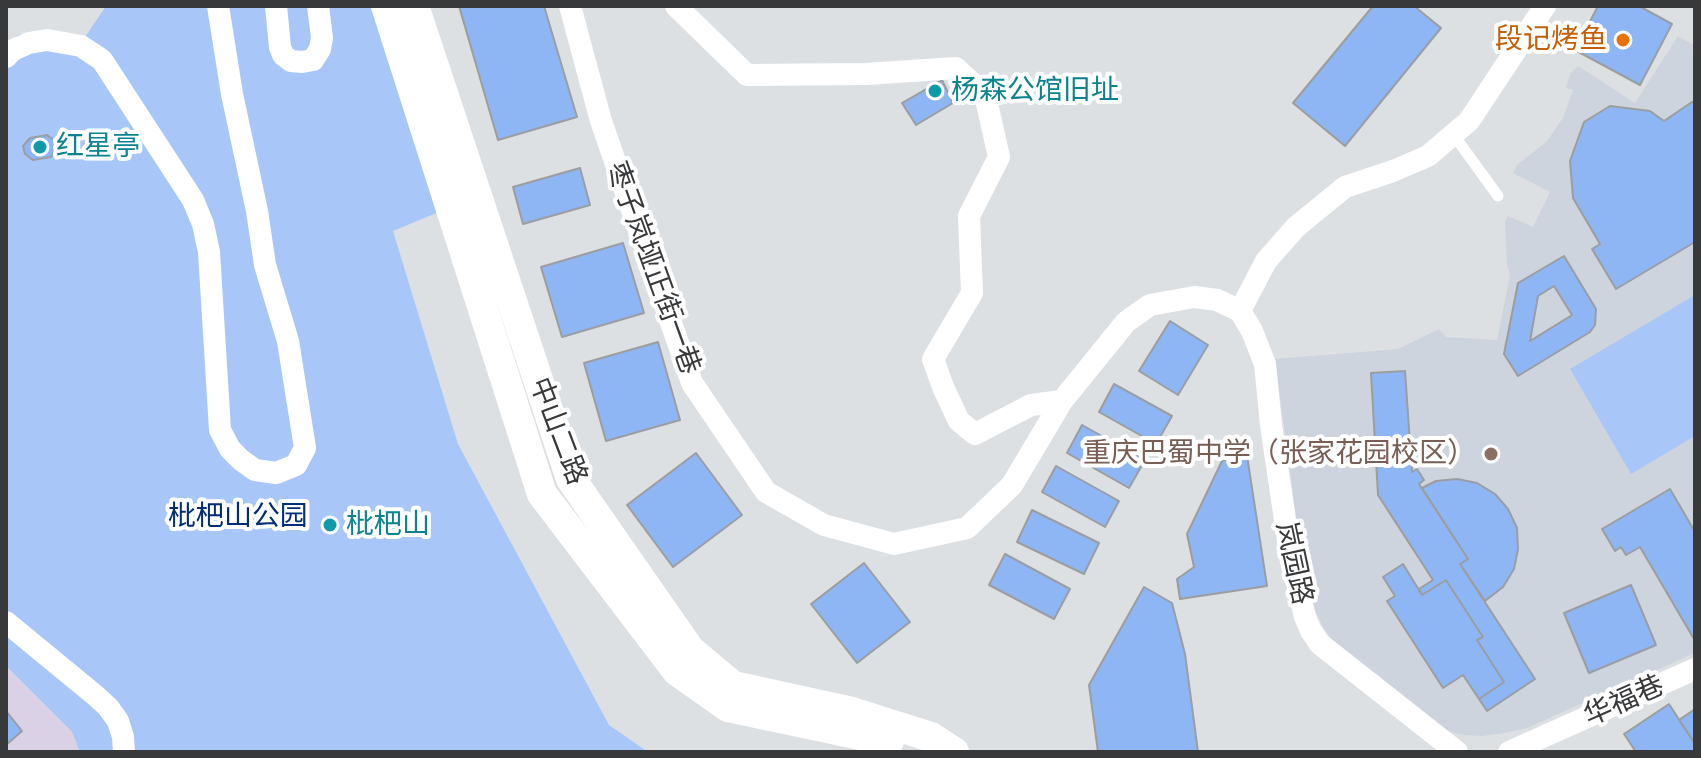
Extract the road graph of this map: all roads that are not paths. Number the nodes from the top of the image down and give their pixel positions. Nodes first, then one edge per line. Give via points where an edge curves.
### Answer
1 (218, 6) edge
2 (276, 6) edge
3 (318, 6) edge
4 (386, 6) edge
5 (414, 6) edge
6 (570, 6) edge
7 (676, 6) edge
8 (1545, 6) edge
9 (6, 57) edge
10 (1453, 134) junction
11 (1498, 196) dead end
12 (1240, 311) junction
13 (1062, 401) junction
14 (6, 622) edge
15 (1695, 669) edge
16 (124, 752) edge
17 (918, 752) edge
18 (954, 752) edge
19 (1457, 752) edge
20 (1509, 752) edge

1 - 9 street via 305,448 296,465 276,473 255,470 241,460 220,430 209,252 193,200 102,60 81,46 47,40 29,43
2 - 3 street via 283,55 302,62 313,60 320,49
4 - 17 main road, 中山二路 via 542,494 677,671 728,707 906,745
5 - 18 main road, 中山二路 via 571,479 690,650 733,686 852,712 931,737
6 - 13 street, 枣子岚垭正街一巷 via 601,121 692,383 766,492 824,525 894,544 967,528 1012,485
7 - 13 street via 747,75 956,68 985,95 999,157 969,216 972,293 933,359 959,421 975,434 1031,405
8 - 10 street via 1469,121
10 - 11 lane
10 - 12 street via 1428,156 1345,187 1296,227 1266,261
12 - 13 street, 枣子岚垭正街一巷 via 1194,297 1150,305 1126,322
12 - 19 street, 岚园路 via 1265,364 1289,547 1311,631 1320,644
14 - 16 street via 108,707 118,721
15 - 20 street, 华福巷

